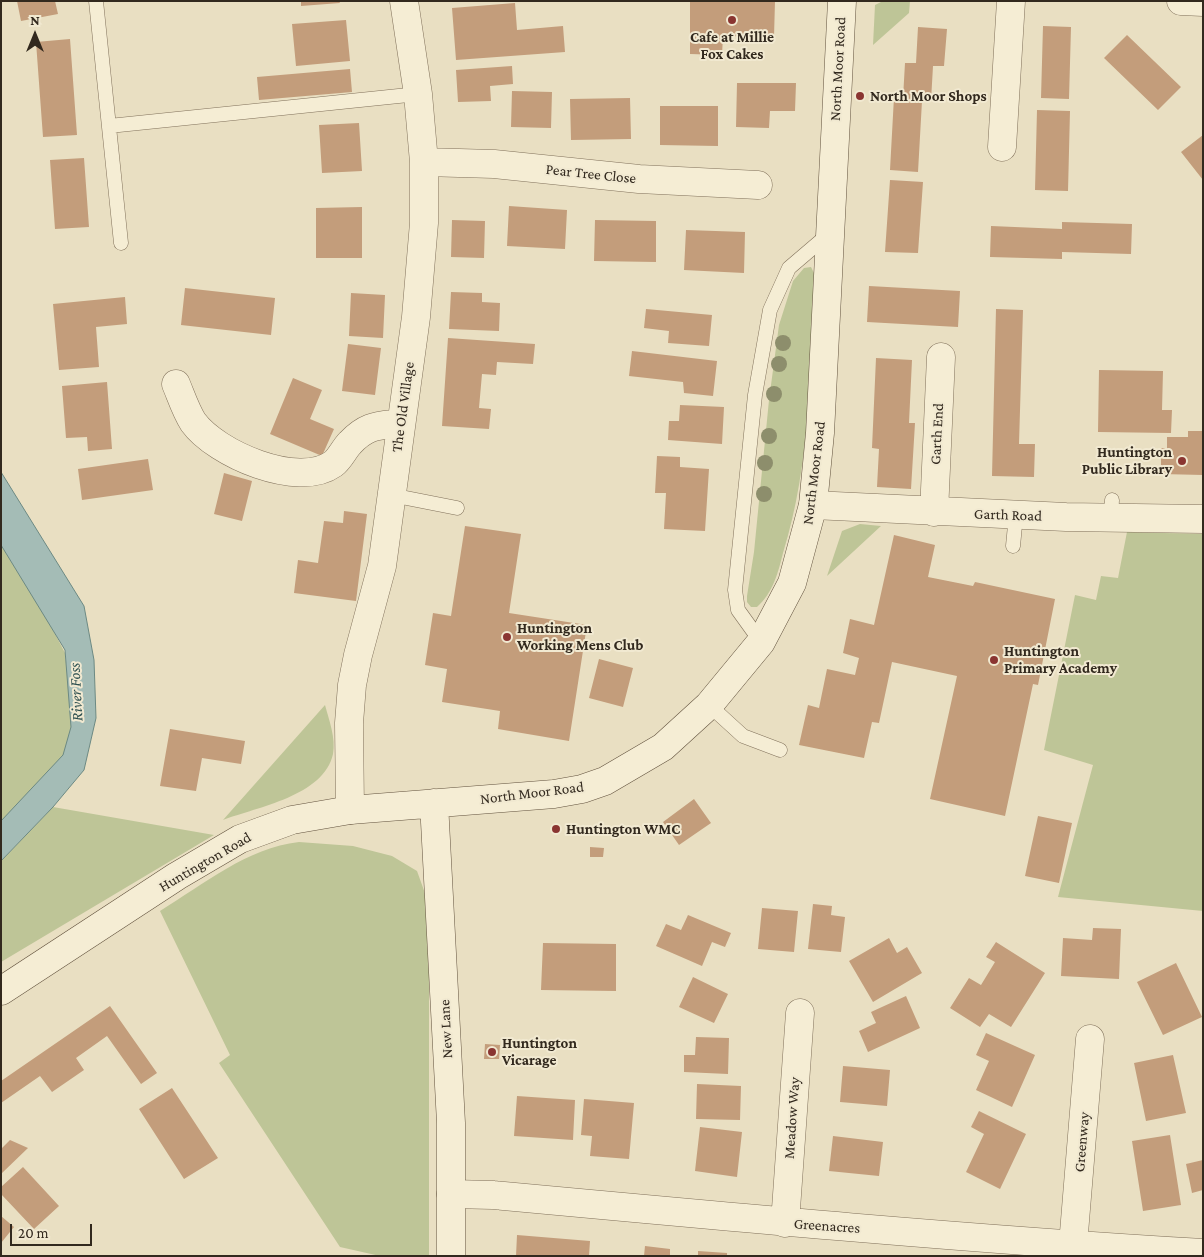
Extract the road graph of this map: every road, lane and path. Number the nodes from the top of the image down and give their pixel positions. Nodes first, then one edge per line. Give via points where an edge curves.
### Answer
1 (96, 1) edge
2 (404, 1) edge
3 (842, 1) edge
4 (1011, 1) edge
5 (1181, 1) edge
6 (1203, 2) edge
7 (418, 94) junction
8 (109, 126) junction
9 (1002, 147) dead end
10 (424, 162) junction
11 (758, 185) dead end
12 (831, 233) junction
13 (121, 243) dead end
14 (940, 357) dead end
15 (176, 384) dead end
16 (401, 423) junction
17 (391, 495) junction
18 (813, 505) junction
19 (456, 508) dead end
20 (934, 512) junction
21 (1016, 515) junction
22 (1203, 520) edge
23 (1014, 546) dead end
24 (761, 642) junction
25 (709, 705) junction
26 (780, 750) dead end
27 (434, 803) junction
28 (350, 810) junction
29 (1, 990) edge
30 (800, 1013) dead end
31 (1090, 1039) dead end
32 (451, 1194) junction
33 (785, 1222) junction
34 (1074, 1245) junction
35 (1203, 1253) edge
36 (451, 1256) edge

1 - 8 lane
2 - 7 street, The Old Village
3 - 12 street, North Moor Road
4 - 9 street
5 - 6 street
7 - 8 lane
7 - 10 street, The Old Village
8 - 13 lane
10 - 11 street, Pear Tree Close via 494,164 639,179
10 - 16 street, The Old Village via 420,279
12 - 18 street, North Moor Road via 824,381
12 - 24 lane via 789,268 770,310 756,395 735,590 738,610
14 - 20 street, Garth End
15 - 16 street via 194,422 226,452 274,469 314,472 334,464 350,443 370,426
16 - 17 street, The Old Village
17 - 19 lane
17 - 28 street, The Old Village via 382,566 352,685
18 - 20 street, Garth Road
18 - 24 street, North Moor Road via 792,583
20 - 21 street, Garth Road
21 - 22 street, Garth Road via 1112,509
21 - 23 lane
24 - 25 street, North Moor Road
25 - 26 lane via 743,736
25 - 27 street, North Moor Road via 663,747 605,781 554,794
27 - 28 street, Huntington Road
27 - 32 street, New Lane via 451,1123
28 - 29 street, Huntington Road via 292,820 240,839
30 - 33 street, Meadow Way
31 - 34 street, Greenway
32 - 33 street, Greenacres via 494,1195
32 - 36 street, New Lane
33 - 34 street, Greenacres
34 - 35 street, Greenacres

